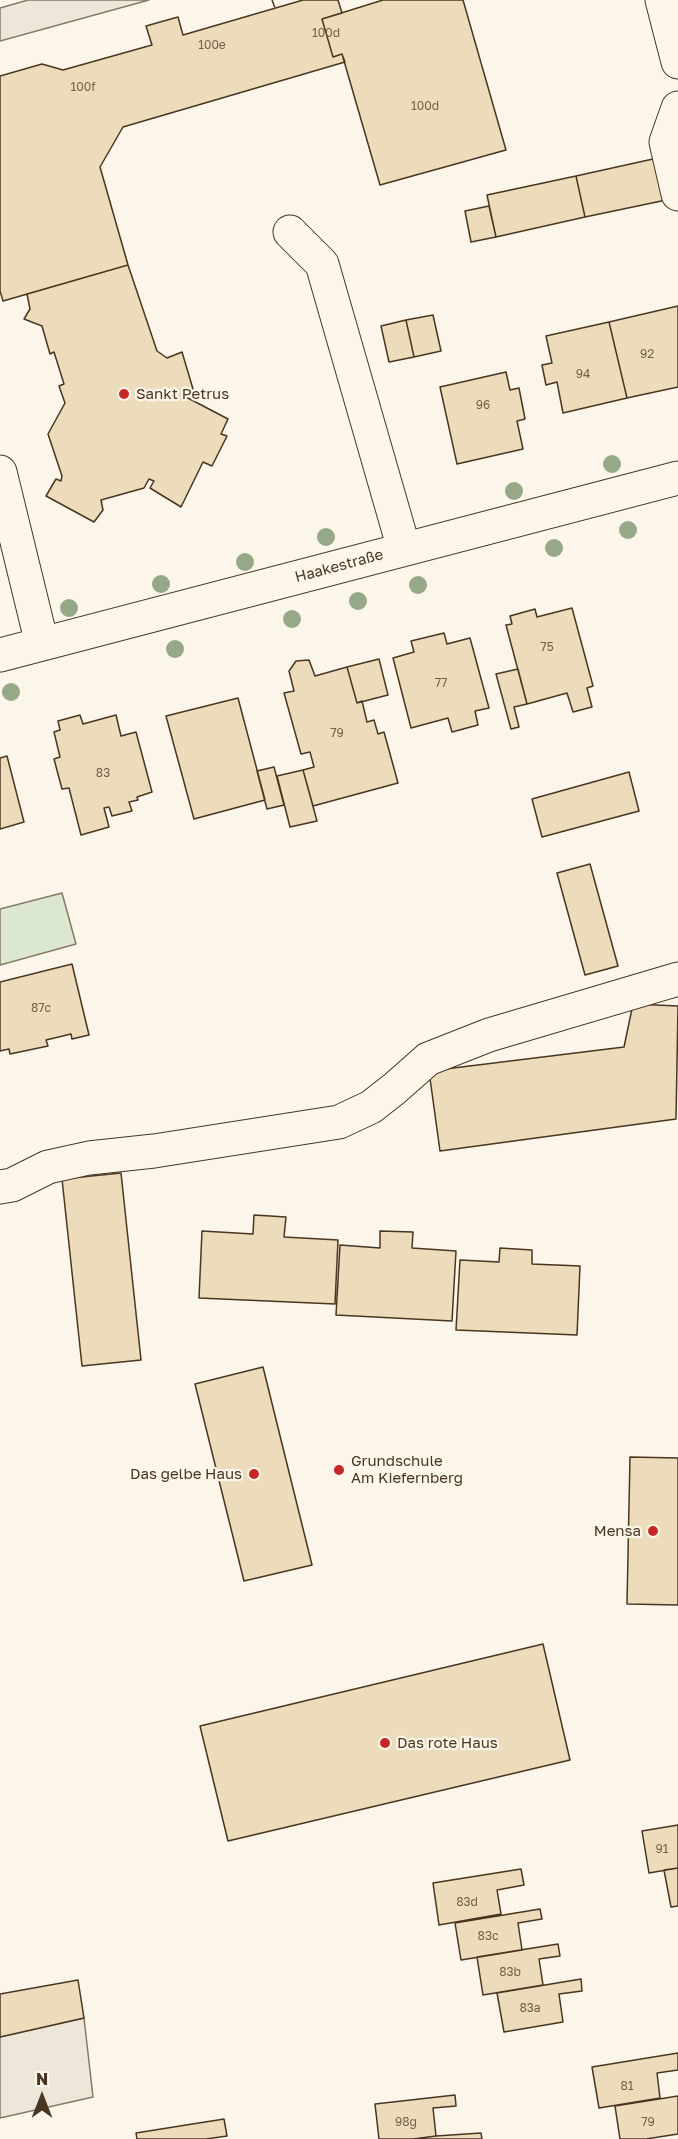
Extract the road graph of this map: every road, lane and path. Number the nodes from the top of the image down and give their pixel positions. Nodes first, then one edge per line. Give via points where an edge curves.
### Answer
1 (662, 0) edge
2 (678, 62) edge
3 (678, 108) edge
4 (678, 194) edge
5 (290, 232) dead end
6 (0, 472) edge
7 (678, 478) edge
8 (405, 549) junction
9 (42, 644) junction
10 (0, 655) edge
11 (678, 979) edge
12 (0, 1187) edge

1 - 2 street
3 - 4 street via 666,142
5 - 8 street via 322,264
6 - 9 street
7 - 8 street, Haakestraße
8 - 9 street, Haakestraße
9 - 10 street, Haakestraße
11 - 12 street via 489,1035 428,1059 371,1107 339,1122 89,1158 48,1167

